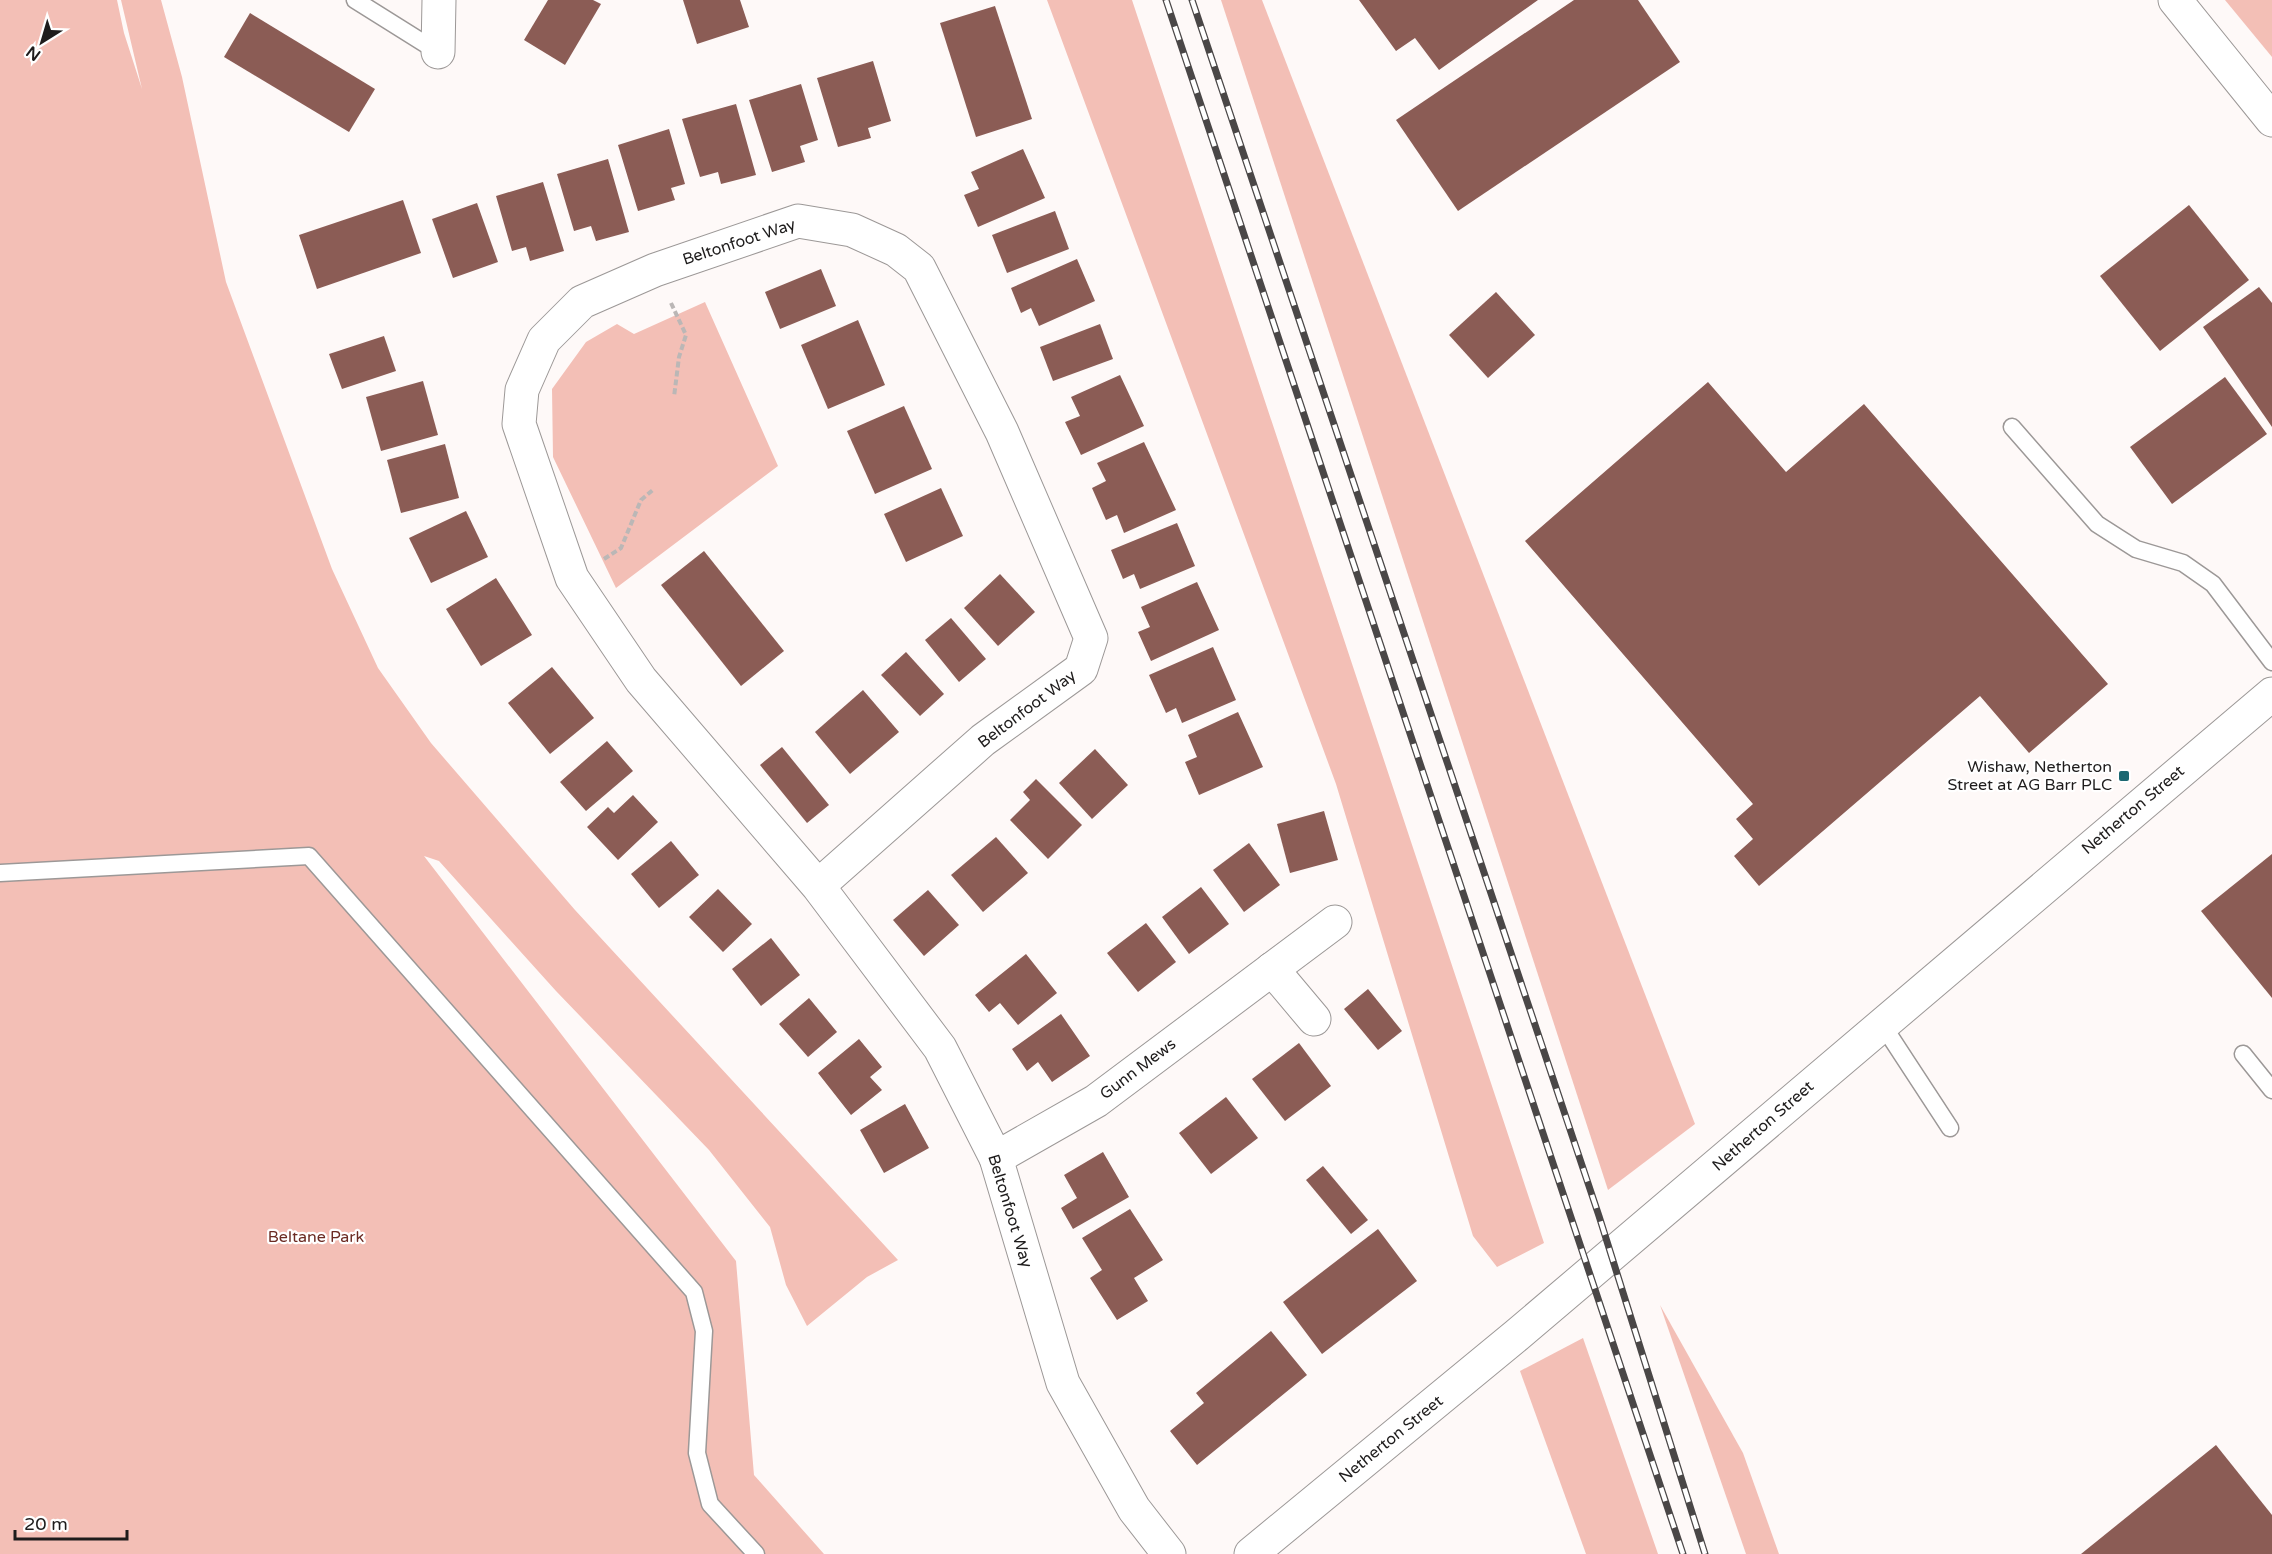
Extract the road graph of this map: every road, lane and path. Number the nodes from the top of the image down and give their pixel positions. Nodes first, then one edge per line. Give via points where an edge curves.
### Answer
1 (355, 0) edge
2 (439, 0) edge
3 (2175, 0) edge
4 (438, 52) joint
5 (2272, 120) edge
6 (655, 270) junction
7 (674, 397) dead end
8 (2012, 427) dead end
9 (654, 489) dead end
10 (572, 578) junction
11 (2272, 662) edge
12 (2272, 694) edge
13 (0, 873) edge
14 (818, 885) junction
15 (1335, 922) dead end
16 (1272, 969) junction
17 (1314, 1019) dead end
18 (1882, 1024) junction
19 (2243, 1054) dead end
20 (2272, 1090) edge
21 (1950, 1128) dead end
22 (996, 1158) junction
23 (756, 1554) edge
24 (1168, 1554) edge
25 (1251, 1554) edge

1 - 4 lane
2 - 4 street
3 - 5 street
6 - 7 path via 686,335
6 - 10 street, Beltonfoot Way via 582,302 544,340 522,390 519,424
6 - 14 street, Beltonfoot Way via 798,220 852,230 896,250 919,268 1002,432 1090,638 1081,669 983,740
8 - 11 lane via 2097,524 2136,549 2183,563 2213,584
9 - 10 path via 641,500 621,548
10 - 14 street, Beltonfoot Way via 640,681
12 - 18 street, Netherton Street
13 - 23 lane via 309,856 694,1292 704,1331 697,1453 710,1504
14 - 22 street, Beltonfoot Way via 940,1048
15 - 16 street, Gunn Mews
16 - 17 street
16 - 22 street, Gunn Mews via 1096,1101
18 - 21 lane
18 - 25 street, Netherton Street via 1517,1335
19 - 20 lane
22 - 24 street, Beltonfoot Way via 1063,1383 1134,1509

